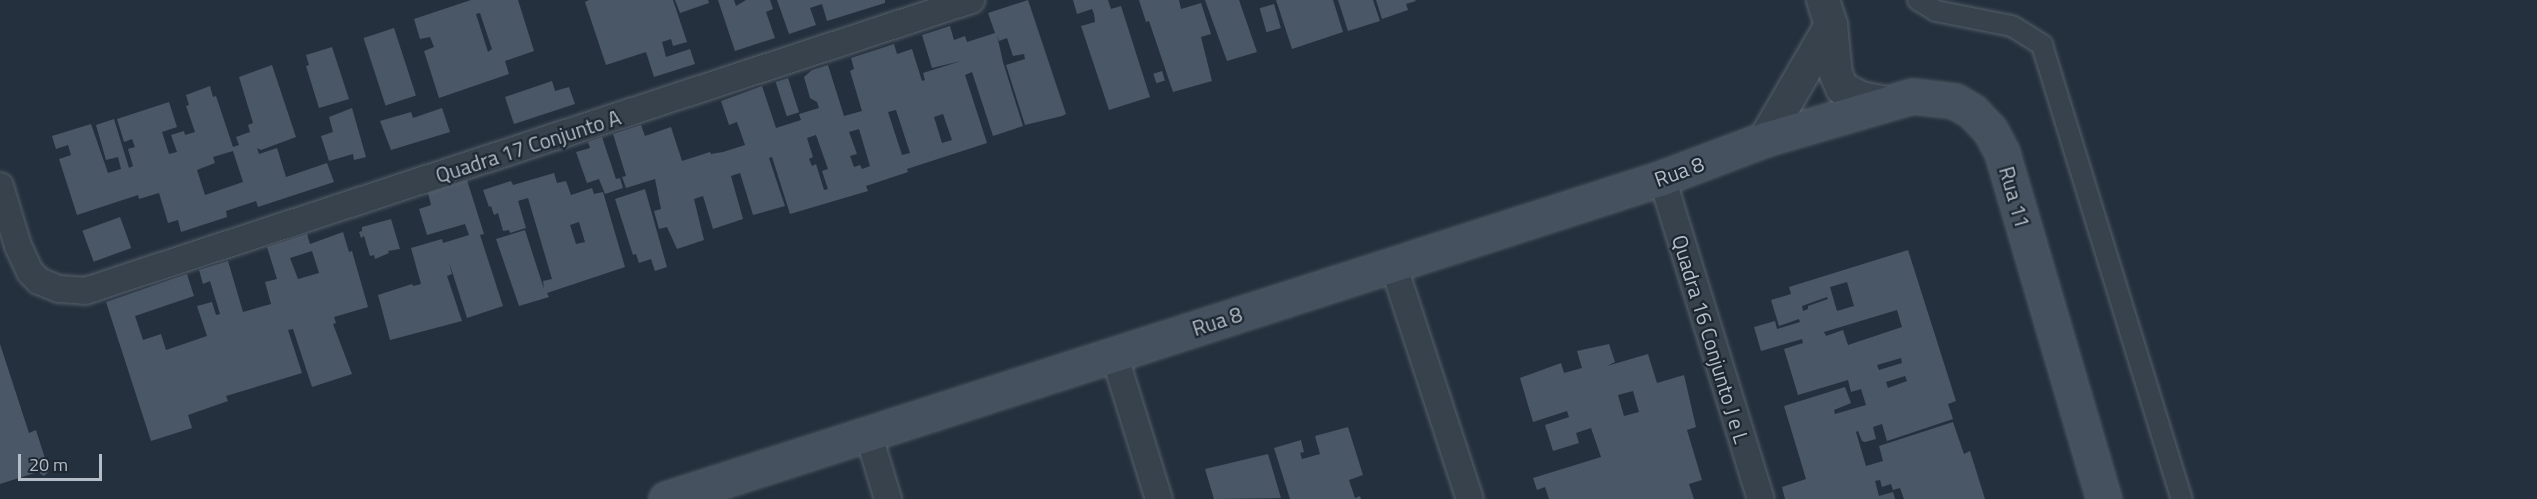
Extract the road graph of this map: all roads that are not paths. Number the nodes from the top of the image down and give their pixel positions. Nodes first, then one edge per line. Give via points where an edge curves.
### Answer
1 (970, 0) edge
2 (1917, 0) edge
3 (1827, 12) edge
4 (1887, 103) junction
5 (1765, 139) junction
6 (1662, 178) junction
7 (0, 186) edge
8 (1393, 264) junction
9 (1114, 354) junction
10 (869, 436) junction
11 (666, 499) edge
12 (888, 499) edge
13 (1159, 499) edge
14 (1470, 499) edge
15 (1761, 499) edge
16 (2104, 499) edge
17 (2182, 499) edge

1 - 7 street, Quadra 17 Conjunto A via 85,291 59,289 39,281 30,272
2 - 17 street via 1936,11 2012,26 2042,45
3 - 4 street via 1836,74 1842,88 1861,98
3 - 5 street
4 - 5 main road, Rua 11
4 - 16 main road, Rua 11 via 1912,96 1955,102 1973,112 1990,130 2002,153
5 - 6 main road, Rua 8
6 - 8 main road, Rua 8
6 - 15 street, Quadra 16 Conjunto J e L
8 - 9 main road, Rua 8
8 - 14 street
9 - 10 main road, Rua 8
9 - 13 street
10 - 11 main road, Rua 8
10 - 12 street

